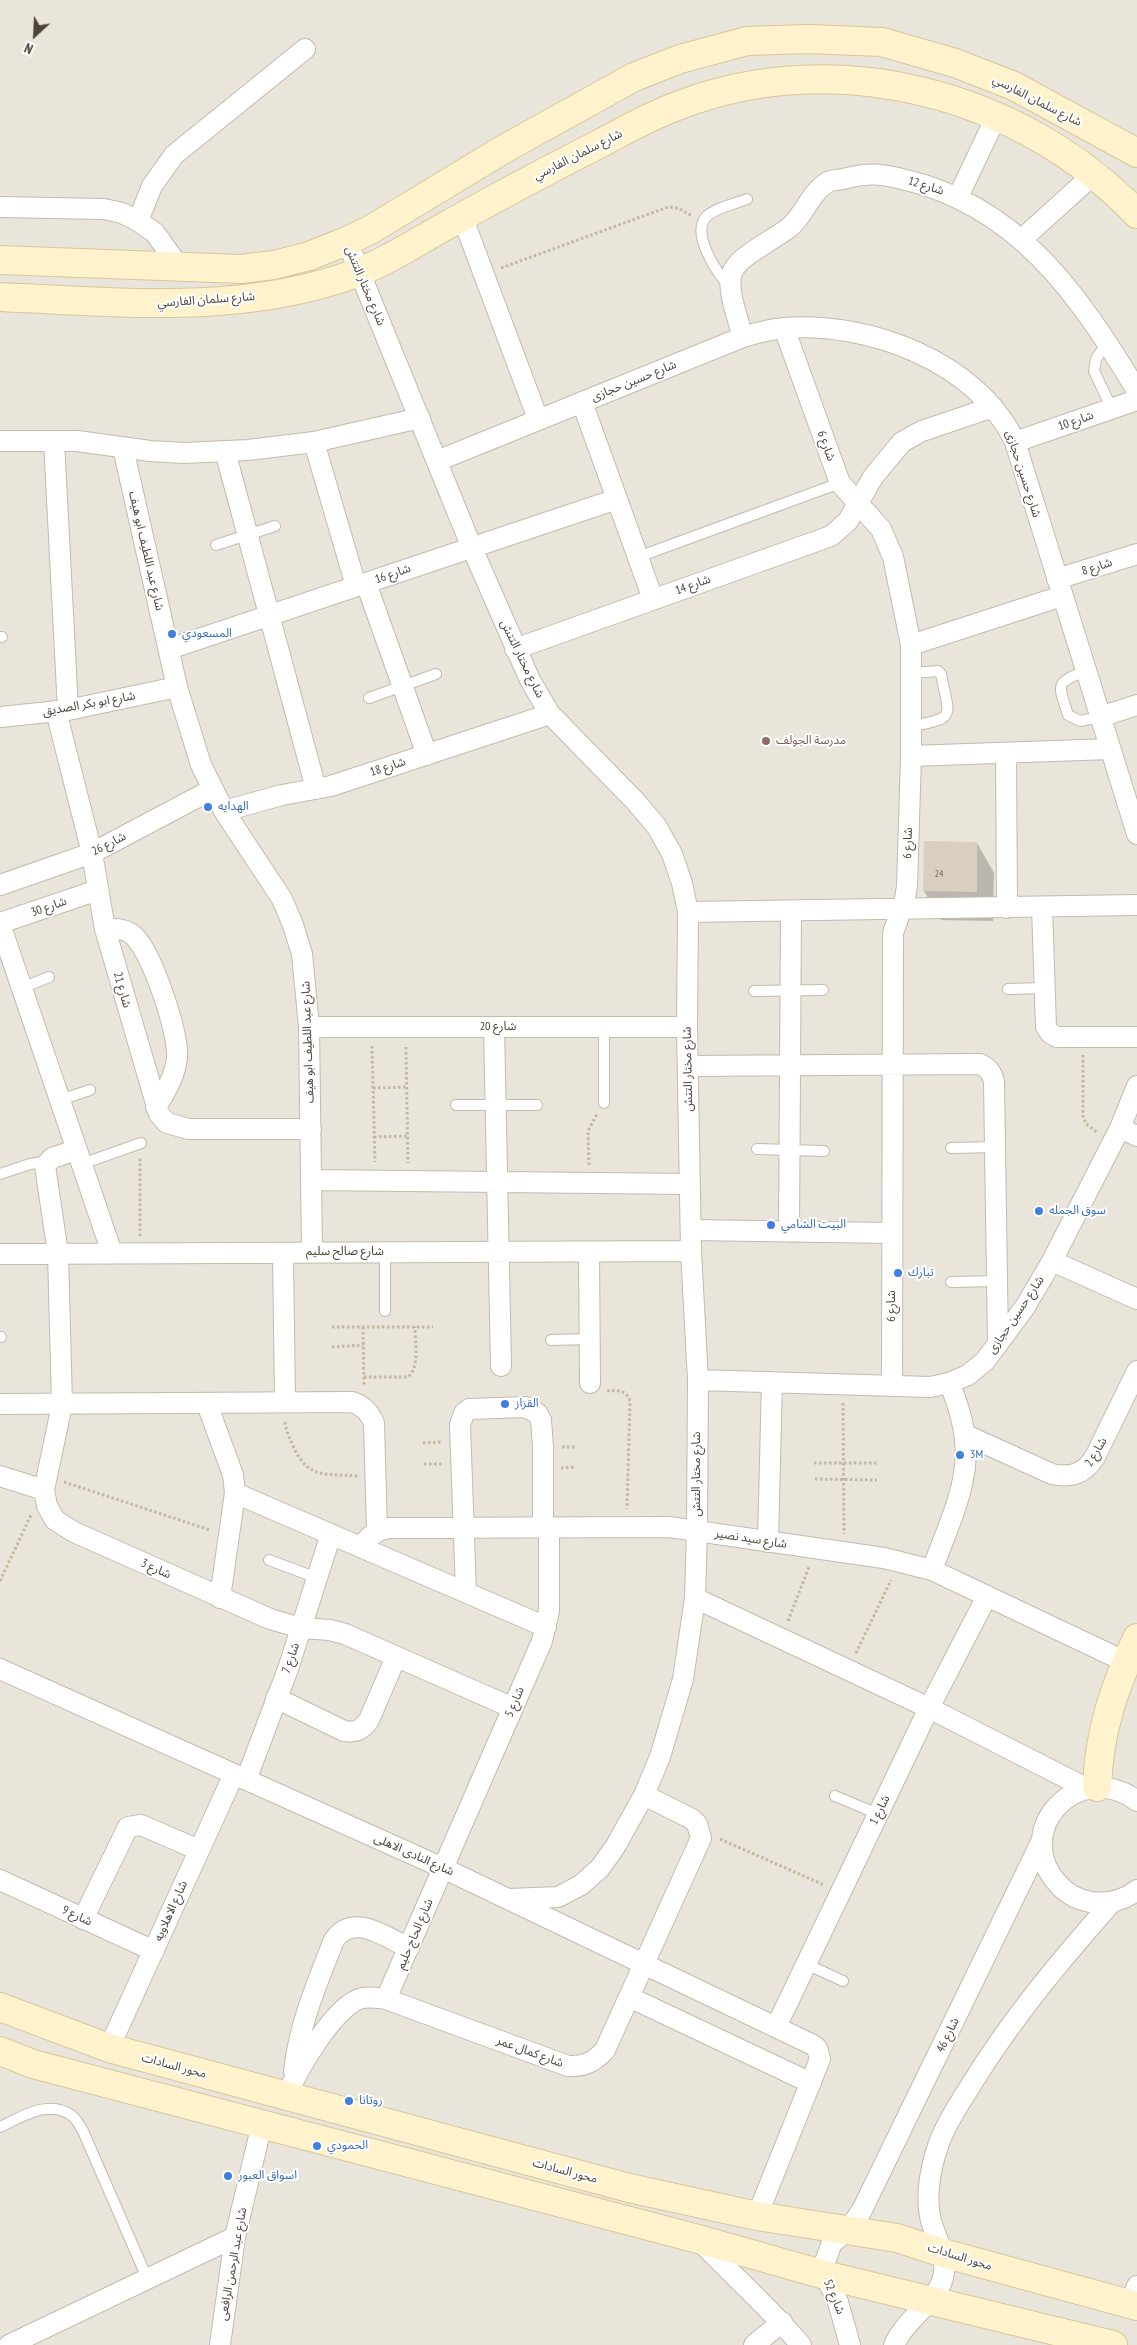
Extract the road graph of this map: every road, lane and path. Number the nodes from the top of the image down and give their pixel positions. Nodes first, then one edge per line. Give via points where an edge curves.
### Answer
1 (305, 49) dead end
2 (997, 115) junction
3 (1137, 153) edge
4 (1094, 174) junction
5 (958, 197) junction
6 (747, 199) dead end
7 (0, 207) edge
8 (1137, 214) edge
9 (462, 216) junction
10 (138, 221) junction
11 (702, 224) junction
12 (1022, 239) junction
13 (347, 241) junction
14 (0, 260) edge
15 (180, 268) junction
16 (360, 272) junction
17 (484, 274) junction
18 (729, 286) junction
19 (0, 297) edge
20 (784, 328) junction
21 (743, 337) junction
22 (1107, 342) junction
23 (1137, 391) edge
24 (1137, 400) edge
25 (582, 402) junction
26 (993, 407) junction
27 (1112, 409) junction
28 (420, 418) junction
29 (538, 419) junction
30 (0, 441) edge
31 (54, 441) junction
32 (314, 442) junction
33 (1015, 442) junction
34 (122, 448) junction
35 (225, 451) junction
36 (437, 461) junction
37 (840, 483) junction
38 (617, 499) junction
39 (858, 504) junction
40 (275, 526) dead end
41 (247, 535) junction
42 (216, 545) dead end
43 (472, 548) junction
44 (1137, 554) edge
45 (638, 557) junction
46 (361, 585) junction
47 (1059, 588) junction
48 (653, 599) junction
49 (268, 616) junction
50 (911, 645) junction
51 (169, 649) junction
52 (515, 649) junction
53 (1086, 671) junction
54 (911, 673) junction
55 (436, 674) dead end
56 (403, 686) junction
57 (177, 687) junction
58 (369, 698) dead end
59 (1137, 705) edge
60 (62, 711) junction
61 (550, 714) junction
62 (0, 717) edge
63 (1100, 717) junction
64 (911, 726) junction
65 (1110, 749) junction
66 (1006, 753) junction
67 (427, 755) junction
68 (911, 756) junction
69 (213, 789) junction
70 (316, 789) junction
71 (224, 811) junction
72 (1137, 834) edge
73 (92, 853) junction
74 (0, 885) edge
75 (98, 890) junction
76 (1137, 905) edge
77 (1042, 907) junction
78 (1007, 908) junction
79 (902, 909) junction
80 (791, 911) junction
81 (688, 912) junction
82 (0, 924) edge
83 (105, 929) junction
84 (49, 977) dead end
85 (22, 988) junction
86 (1045, 988) junction
87 (1008, 989) dead end
88 (790, 990) junction
89 (823, 990) dead end
90 (754, 991) dead end
91 (309, 1027) junction
92 (372, 1027) junction
93 (406, 1027) junction
94 (494, 1027) junction
95 (604, 1027) junction
96 (687, 1027) junction
97 (1137, 1036) edge
98 (1082, 1037) junction
99 (892, 1064) junction
100 (790, 1065) junction
101 (688, 1066) junction
102 (1137, 1086) edge
103 (407, 1087) junction
104 (373, 1088) junction
105 (90, 1090) dead end
106 (60, 1100) junction
107 (604, 1103) joint
108 (456, 1105) dead end
109 (496, 1105) junction
110 (536, 1105) dead end
111 (156, 1107) junction
112 (311, 1129) junction
113 (1123, 1135) edge
114 (408, 1136) junction
115 (374, 1138) junction
116 (141, 1143) joint
117 (996, 1147) junction
118 (951, 1148) dead end
119 (757, 1149) dead end
120 (790, 1150) junction
121 (824, 1151) dead end
122 (79, 1157) junction
123 (48, 1161) junction
124 (0, 1174) edge
125 (311, 1180) junction
126 (375, 1181) junction
127 (409, 1181) junction
128 (497, 1182) junction
129 (590, 1183) junction
130 (690, 1184) junction
131 (690, 1230) junction
132 (790, 1232) junction
133 (892, 1233) junction
134 (691, 1251) junction
135 (283, 1252) junction
136 (312, 1252) junction
137 (385, 1252) junction
138 (58, 1253) junction
139 (112, 1253) junction
140 (140, 1253) junction
141 (499, 1253) junction
142 (589, 1253) junction
143 (0, 1254) edge
144 (1052, 1261) junction
145 (997, 1281) junction
146 (951, 1282) dead end
147 (1137, 1299) edge
148 (385, 1311) dead end
149 (363, 1327) dead end
150 (415, 1327) dead end
151 (590, 1339) junction
152 (551, 1340) dead end
153 (998, 1344) junction
154 (363, 1345) junction
155 (332, 1347) dead end
156 (501, 1366) dead end
157 (1137, 1371) edge
158 (364, 1377) junction
159 (698, 1380) junction
160 (772, 1382) junction
161 (590, 1383) joint
162 (949, 1383) junction
163 (843, 1384) junction
164 (892, 1386) junction
165 (284, 1402) junction
166 (0, 1404) edge
167 (207, 1404) junction
168 (62, 1405) junction
169 (362, 1406) junction
170 (966, 1435) junction
171 (814, 1463) dead end
172 (844, 1463) junction
173 (877, 1463) dead end
174 (0, 1476) edge
175 (376, 1477) junction
176 (815, 1479) dead end
177 (844, 1479) junction
178 (877, 1480) dead end
179 (45, 1483) junction
180 (235, 1493) junction
181 (463, 1527) junction
182 (546, 1527) junction
183 (626, 1527) junction
184 (377, 1530) junction
185 (697, 1530) junction
186 (331, 1534) junction
187 (230, 1536) junction
188 (768, 1542) junction
189 (361, 1547) junction
190 (816, 1549) junction
191 (844, 1552) junction
192 (269, 1560) dead end
193 (901, 1561) junction
194 (932, 1570) junction
195 (316, 1578) junction
196 (0, 1581) edge
197 (466, 1592) junction
198 (987, 1596) junction
199 (220, 1598) junction
200 (696, 1598) junction
201 (546, 1627) junction
202 (301, 1628) junction
203 (781, 1638) junction
204 (1137, 1638) edge
205 (396, 1657) junction
206 (1126, 1662) junction
207 (0, 1669) edge
208 (848, 1670) junction
209 (276, 1698) junction
210 (512, 1708) junction
211 (929, 1708) junction
212 (240, 1777) junction
213 (1092, 1787) junction
214 (644, 1795) junction
215 (835, 1796) dead end
216 (1137, 1801) edge
217 (878, 1814) junction
218 (701, 1830) junction
219 (1042, 1840) junction
220 (199, 1850) junction
221 (443, 1868) junction
222 (0, 1880) edge
223 (1137, 1890) edge
224 (840, 1893) junction
225 (510, 1899) junction
226 (1112, 1902) junction
227 (83, 1919) junction
228 (409, 1948) junction
229 (154, 1951) junction
230 (644, 1964) junction
231 (806, 1964) junction
232 (844, 1981) dead end
233 (629, 1997) junction
234 (386, 1999) junction
235 (0, 2007) edge
236 (776, 2026) junction
237 (109, 2048) junction
238 (0, 2052) edge
239 (810, 2083) junction
240 (290, 2087) junction
241 (262, 2124) junction
242 (0, 2127) edge
243 (757, 2216) junction
244 (849, 2229) junction
245 (235, 2237) junction
246 (698, 2239) junction
247 (943, 2253) junction
248 (824, 2275) junction
249 (147, 2278) junction
250 (1135, 2299) edge
251 (931, 2300) junction
252 (782, 2322) junction
253 (9, 2345) edge
254 (220, 2345) edge
255 (754, 2345) edge
256 (801, 2345) edge
257 (850, 2345) edge
258 (894, 2345) edge
259 (1113, 2345) edge

1 - 10 street via 174,155 152,186
2 - 4 street, شارع سلمان الفارسي via 1055,147
2 - 5 street
2 - 9 street, شارع سلمان الفارسي via 927,92 879,83 823,80 758,85 679,105
3 - 13 street, شارع سلمان الفارسي via 1014,86 955,63 882,42 810,38 747,41 680,59 634,77
4 - 8 street, شارع سلمان الفارسي
4 - 12 street
5 - 12 street, شارع 12 via 981,209
5 - 18 street, شارع 12 via 927,184 878,173 829,182 788,229 736,264
6 - 11 lane via 713,212
7 - 10 street via 104,210 122,213
9 - 16 street, شارع سلمان الفارسي
9 - 17 street
10 - 15 street via 155,233
11 - 17 path via 686,211 668,207
11 - 18 lane via 710,260
12 - 22 street, شارع 12 via 1062,281
13 - 15 street, شارع سلمان الفارسي via 308,256 241,270
13 - 16 street, شارع مختار التتش
14 - 15 street, شارع سلمان الفارسي
16 - 19 street, شارع سلمان الفارسي via 278,294 193,303
16 - 28 street, شارع مختار التتش
17 - 29 street
18 - 21 street
20 - 21 street, شارع حسين حجازى
20 - 26 street, شارع حسين حجازى via 841,330 897,344 949,370
20 - 37 street, شارع 6
21 - 25 street, شارع حسين حجازى
22 - 23 street, شارع 12
22 - 27 lane via 1096,358 1094,371
24 - 27 street, شارع 10
25 - 29 street, شارع حسين حجازى
25 - 38 street
26 - 33 street, شارع حسين حجازى via 1006,422
26 - 39 street, شارع 14 via 902,442 873,477
27 - 33 street, شارع 10
28 - 32 street
28 - 36 street, شارع مختار التتش
29 - 36 street, شارع حسين حجازى
30 - 31 street
31 - 34 street
31 - 60 street, شارع 21
32 - 35 street
32 - 46 street
33 - 47 street, شارع حسين حجازى
34 - 35 street via 184,454
34 - 51 street, شارع عبد اللطيف ابو هيف
35 - 41 street
36 - 43 street, شارع مختار التتش
37 - 39 street, شارع 6
37 - 45 lane
38 - 43 street, شارع 16
38 - 45 street
39 - 48 street, شارع 14 via 848,520 831,536
39 - 50 street, شارع 6 via 881,529 893,557
40 - 41 lane
41 - 42 lane
41 - 49 street
43 - 46 street, شارع 16
43 - 52 street, شارع مختار التتش
44 - 47 street, شارع 8
45 - 48 street
46 - 49 street, شارع 16
46 - 56 street
47 - 50 street, شارع 8
47 - 53 street, شارع حسين حجازى
48 - 52 street, شارع 14
49 - 51 street, شارع 16
49 - 70 street
50 - 54 street, شارع 6
51 - 57 street, شارع عبد اللطيف ابو هيف
52 - 61 street, شارع مختار التتش
53 - 63 street, شارع حسين حجازى
53 - 63 lane via 1065,678 1061,684 1063,699 1068,715 1073,719 1080,721
54 - 64 street, شارع 6
54 - 64 lane via 938,671 941,674 947,716 941,721
55 - 56 lane
56 - 58 lane
56 - 67 street
57 - 60 street, شارع ابو بكر الصديق
57 - 69 street, شارع عبد اللطيف ابو هيف via 201,764
59 - 63 street
60 - 62 street, شارع ابو بكر الصديق
60 - 73 street, شارع 21
61 - 67 street, شارع 18
61 - 81 street, شارع مختار التتش via 657,827 672,854
63 - 65 street, شارع حسين حجازى
64 - 68 street, شارع 6
65 - 66 street
65 - 72 street, شارع حسين حجازى
66 - 68 street
66 - 78 street
67 - 70 street, شارع 18
68 - 79 street, شارع 6 via 907,886
69 - 71 street, شارع عبد اللطيف ابو هيف
69 - 73 street, شارع 26
70 - 71 street, شارع 18
71 - 91 street, شارع عبد اللطيف ابو هيف via 282,899 294,926 302,954
73 - 74 street, شارع 26
73 - 75 street, شارع 21
75 - 82 street, شارع 30
75 - 83 street, شارع 21
76 - 77 street
77 - 78 street
77 - 86 street
78 - 79 street
79 - 80 street
79 - 99 street, شارع 6 via 893,933
80 - 81 street
80 - 88 street
81 - 96 street, شارع مختار التتش
82 - 85 street
83 - 111 street, شارع 21
83 - 111 street via 126,930 141,945 152,964 178,1042 174,1074
84 - 85 lane
85 - 106 street
86 - 87 lane
86 - 98 street via 1046,1027 1050,1033 1058,1037
88 - 89 lane
88 - 90 lane
88 - 100 street
91 - 92 street, شارع 20
91 - 112 street, شارع عبد اللطيف ابو هيف
92 - 93 street, شارع 20
92 - 104 path
93 - 94 street, شارع 20
93 - 103 path
94 - 95 street, شارع 20
94 - 109 street
95 - 96 street, شارع 20
95 - 107 lane
96 - 101 street, شارع مختار التتش
97 - 98 street
98 - 113 path via 1083,1116 1086,1124 1092,1130
99 - 100 street
99 - 117 street via 980,1064 987,1068 994,1082
99 - 133 street, شارع 6
100 - 101 street
100 - 120 street
101 - 130 street, شارع مختار التتش
102 - 113 street, شارع حسين حجازى
103 - 104 path
103 - 114 path
104 - 115 path
105 - 106 lane
106 - 122 street
107 - 129 path via 588,1131
108 - 109 lane
109 - 110 lane
109 - 128 street
111 - 112 street, شارع 21 via 167,1123 189,1129
112 - 125 street, شارع عبد اللطيف ابو هيف
113 - 144 street, شارع حسين حجازى
114 - 115 path
114 - 127 path
115 - 126 path
116 - 122 lane
116 - 140 path
117 - 118 lane
117 - 145 street
119 - 120 lane
120 - 121 lane
120 - 132 street
122 - 123 street
122 - 139 street
123 - 124 lane
123 - 138 street, شارع 3 via 45,1171
125 - 126 street
125 - 136 street, شارع عبد اللطيف ابو هيف
126 - 127 street
127 - 128 street
128 - 129 street
128 - 141 street
129 - 130 street
130 - 131 street, شارع مختار التتش
131 - 132 street
131 - 134 street, شارع مختار التتش
132 - 133 street
133 - 164 street, شارع 6
134 - 142 street, شارع صالح سليم
134 - 159 street, شارع مختار التتش
135 - 136 street, شارع صالح سليم
135 - 140 street, شارع صالح سليم
135 - 165 street
136 - 137 street, شارع صالح سليم
137 - 141 street, شارع صالح سليم
137 - 148 lane
138 - 139 street, شارع صالح سليم
138 - 143 street, شارع صالح سليم
138 - 168 street, شارع 3
139 - 140 street, شارع صالح سليم
141 - 142 street, شارع صالح سليم
141 - 156 street
142 - 151 street
144 - 147 street
144 - 153 street, شارع حسين حجازى
145 - 146 lane
145 - 153 street
149 - 154 path
150 - 158 path via 412,1374 408,1377
151 - 152 lane
151 - 161 street
153 - 162 street, شارع حسين حجازى via 985,1362 968,1375
154 - 155 path
154 - 158 path
157 - 170 street, شارع 2 via 1095,1457 1078,1474 1065,1477 1052,1474
158 - 169 path via 365,1399
159 - 160 street, شارع حسين حجازى
159 - 185 street, شارع مختار التتش
160 - 163 street, شارع حسين حجازى
160 - 188 street
161 - 183 path via 595,1390 619,1390 630,1401
162 - 164 street, شارع حسين حجازى via 930,1387
162 - 170 street via 960,1408
163 - 164 street, شارع حسين حجازى
163 - 172 path
165 - 167 street
165 - 169 street via 352,1402
165 - 175 path via 288,1435 304,1466 316,1472
166 - 168 street
167 - 168 street
167 - 180 street via 233,1475
168 - 179 street, شارع 3
169 - 175 street via 374,1423
170 - 194 street via 966,1464 960,1494
171 - 172 path
172 - 173 path
172 - 177 path
174 - 179 street
175 - 184 street
176 - 177 path
177 - 178 path
177 - 191 path
179 - 187 path
179 - 196 path
179 - 199 street, شارع 3 via 47,1506 55,1520 74,1532
180 - 186 street
180 - 187 street
181 - 182 street, شارع سيد نصير
181 - 182 street, شارع 5 via 461,1419 469,1409 525,1407 532,1409 541,1420
181 - 184 street, شارع سيد نصير
181 - 197 street, شارع 5
182 - 183 street, شارع سيد نصير
182 - 201 street, شارع 5 via 550,1595
183 - 185 street, شارع سيد نصير
184 - 189 street
185 - 188 street, شارع سيد نصير
185 - 200 street, شارع مختار التتش
186 - 189 street
186 - 195 street, شارع 7
187 - 199 street
188 - 190 street, شارع سيد نصير
189 - 197 street
190 - 191 street, شارع سيد نصير
190 - 203 path
191 - 193 street, شارع سيد نصير
192 - 195 lane
193 - 194 street, شارع سيد نصير
193 - 208 path
194 - 198 street, شارع سيد نصير
195 - 202 street, شارع 7
197 - 201 street
198 - 206 street, شارع سيد نصير
198 - 211 street, شارع 1
199 - 202 street, شارع 3
200 - 203 street
200 - 214 street, شارع مختار التتش via 675,1710
201 - 210 street, شارع 5
202 - 205 street, شارع 3 via 345,1634
202 - 209 street, شارع 7
203 - 208 street
204 - 206 street
205 - 209 street via 369,1720 354,1732
205 - 210 street, شارع 3
206 - 213 street via 1102,1730
207 - 212 street, شارع النادى الاهلى
208 - 211 street
209 - 212 street, شارع 7
210 - 221 street, شارع 5
211 - 213 street
211 - 217 street, شارع 1
212 - 220 street, شارع الاهلاويه
212 - 221 street, شارع النادى الاهلى
213 - 216 street via 1113,1788
213 - 219 street, شارع 46 via 1063,1800 1055,1808 1044,1828
214 - 218 street via 692,1819
214 - 225 street, شارع مختار التتش via 615,1847 600,1868 581,1885 558,1896
215 - 217 lane
217 - 224 street, شارع 1
218 - 224 path
218 - 230 street, شارع كمال عمر via 699,1845
219 - 226 street via 1046,1866 1062,1888 1086,1901
219 - 244 street, شارع 46 via 874,2186
220 - 227 street via 142,1824 128,1827
220 - 229 street, شارع الاهلاويه
221 - 225 street, شارع النادى الاهلى
221 - 228 street, شارع الحاج حليم
222 - 227 street, شارع 9
223 - 226 street
224 - 231 street, شارع 1
225 - 230 street, شارع النادى الاهلى
226 - 247 street via 1012,2022 945,2130 936,2152 928,2196 930,2216
227 - 229 street, شارع 9
228 - 234 street, شارع الحاج حليم
228 - 240 street via 362,1926 345,1928 338,1933 304,2021
229 - 237 street, شارع الاهلاويه
230 - 233 street, شارع كمال عمر
230 - 236 street, شارع النادى الاهلى
231 - 232 lane
231 - 236 street, شارع 1
233 - 234 street, شارع كمال عمر via 605,2050 589,2064 578,2066 568,2066
233 - 239 street
234 - 240 street, شارع كمال عمر via 360,1999 348,2006 312,2049
235 - 237 street, محور السادات
236 - 239 street, شارع النادى الاهلى via 812,2044 820,2053
237 - 240 street, محور السادات
238 - 241 street via 33,2064
239 - 243 street
240 - 243 street, محور السادات via 629,2188
241 - 245 street, شارع عبد الرحمن الرافعى
241 - 246 street
242 - 249 lane via 34,2111 54,2108 72,2115 83,2131
243 - 244 street, محور السادات
244 - 247 street, محور السادات via 897,2238
244 - 248 street, شارع 52 via 840,2235 827,2253
245 - 249 street
245 - 254 street, شارع عبد الرحمن الرافعى
246 - 248 street
246 - 252 street
247 - 250 street, محور السادات
247 - 251 street via 943,2278
248 - 251 street
248 - 257 street, شارع 52 via 838,2302
249 - 253 street
251 - 258 street via 912,2317
251 - 259 street
252 - 255 street
252 - 256 street

